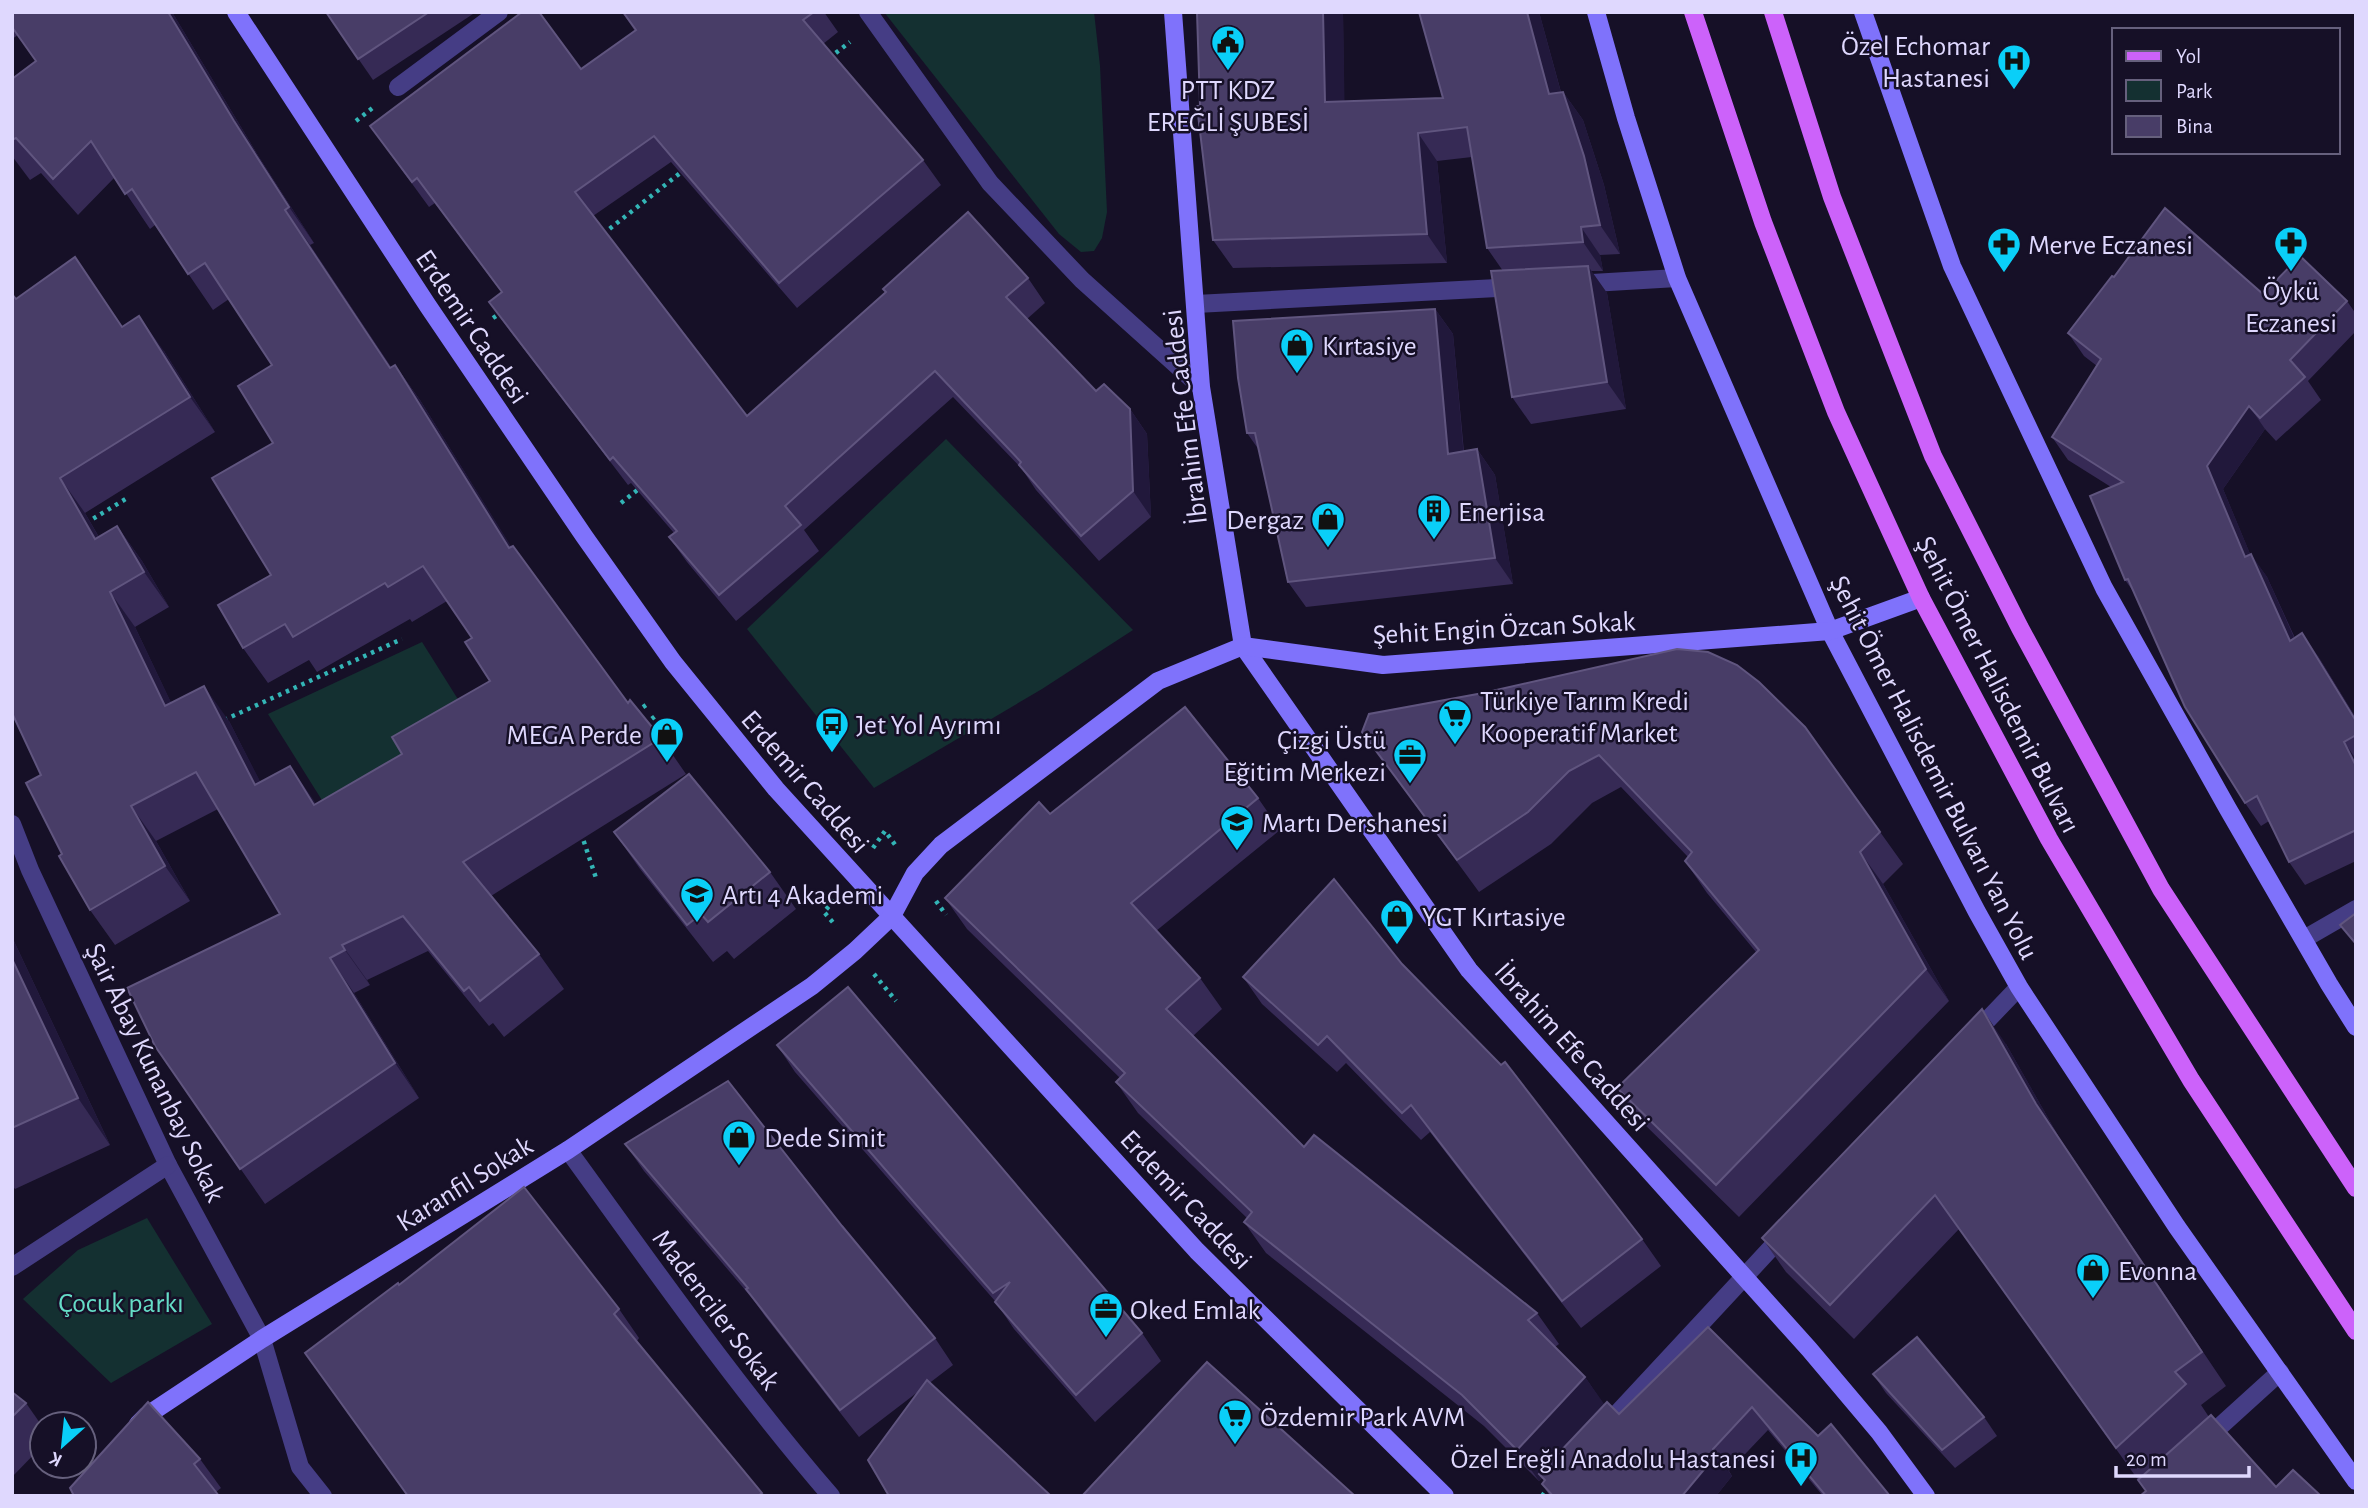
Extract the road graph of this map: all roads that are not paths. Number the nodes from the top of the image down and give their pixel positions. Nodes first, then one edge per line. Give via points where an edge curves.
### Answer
1 (236, 12) edge
2 (499, 12) edge
3 (1173, 12) edge
4 (1596, 12) edge
5 (1693, 12) edge
6 (1773, 12) edge
7 (1863, 12) edge
8 (872, 17) edge
9 (398, 88) dead end
10 (1677, 278) junction
11 (1196, 304) junction
12 (1201, 387) junction
13 (1921, 598) junction
14 (1830, 631) junction
15 (1242, 646) junction
16 (12, 824) edge
17 (2356, 909) edge
18 (892, 916) junction
19 (2304, 939) junction
20 (2019, 986) junction
21 (2356, 1027) edge
22 (1962, 1046) edge
23 (568, 1150) junction
24 (168, 1165) junction
25 (2356, 1188) edge
26 (1801, 1216) edge
27 (12, 1267) edge
28 (1744, 1276) junction
29 (2356, 1331) edge
30 (262, 1339) junction
31 (2280, 1372) junction
32 (129, 1433) edge
33 (1586, 1448) edge
34 (2192, 1452) edge
35 (2356, 1481) edge
36 (323, 1496) edge
37 (831, 1496) edge
38 (1445, 1496) edge
39 (1926, 1496) edge

1 - 18 street, Erdemir Caddesi via 428,306 673,662 776,789
2 - 9 street
3 - 11 street, İbrahim Efe Caddesi
4 - 10 street, Şehit Ömer Halisdemir Bulvarı Yan Yolu
5 - 13 main road, Şehit Ömer Halisdemir Bulvarı via 1763,222 1836,412
6 - 25 main road, Şehit Ömer Halisdemir Bulvarı via 1832,197 1933,456 2161,889
7 - 19 street via 1952,266 2075,526 2105,588
8 - 12 street via 990,183 1082,280
10 - 11 street
10 - 14 street, Şehit Ömer Halisdemir Bulvarı Yan Yolu
11 - 12 street, İbrahim Efe Caddesi
12 - 15 street, İbrahim Efe Caddesi
13 - 14 street, Şehit Engin Özcan Sokak
13 - 29 main road, Şehit Ömer Halisdemir Bulvarı via 2049,839 2177,1056
14 - 15 street, Şehit Engin Özcan Sokak via 1383,665
14 - 20 street, Şehit Ömer Halisdemir Bulvarı Yan Yolu
15 - 18 street via 1158,681 941,845 915,873
15 - 28 street, İbrahim Efe Caddesi via 1469,970
16 - 24 street, Şair Abay Kunanbay Sokak
17 - 19 street
18 - 23 street, Karanfil Sokak via 812,986
18 - 38 street, Erdemir Caddesi via 1197,1251
19 - 21 street
20 - 22 street
20 - 31 street, Şehit Ömer Halisdemir Bulvarı Yan Yolu via 2177,1227
23 - 30 street, Karanfil Sokak
23 - 37 street, Madenciler Sokak via 706,1341
24 - 27 street
24 - 30 street, Şair Abay Kunanbay Sokak
26 - 28 street
28 - 33 street
28 - 39 street, İbrahim Efe Caddesi via 1880,1432
30 - 32 street, Karanfil Sokak via 146,1416
30 - 36 street, Şair Abay Kunanbay Sokak via 300,1467
31 - 34 street
31 - 35 street, Şehit Ömer Halisdemir Bulvarı Yan Yolu

